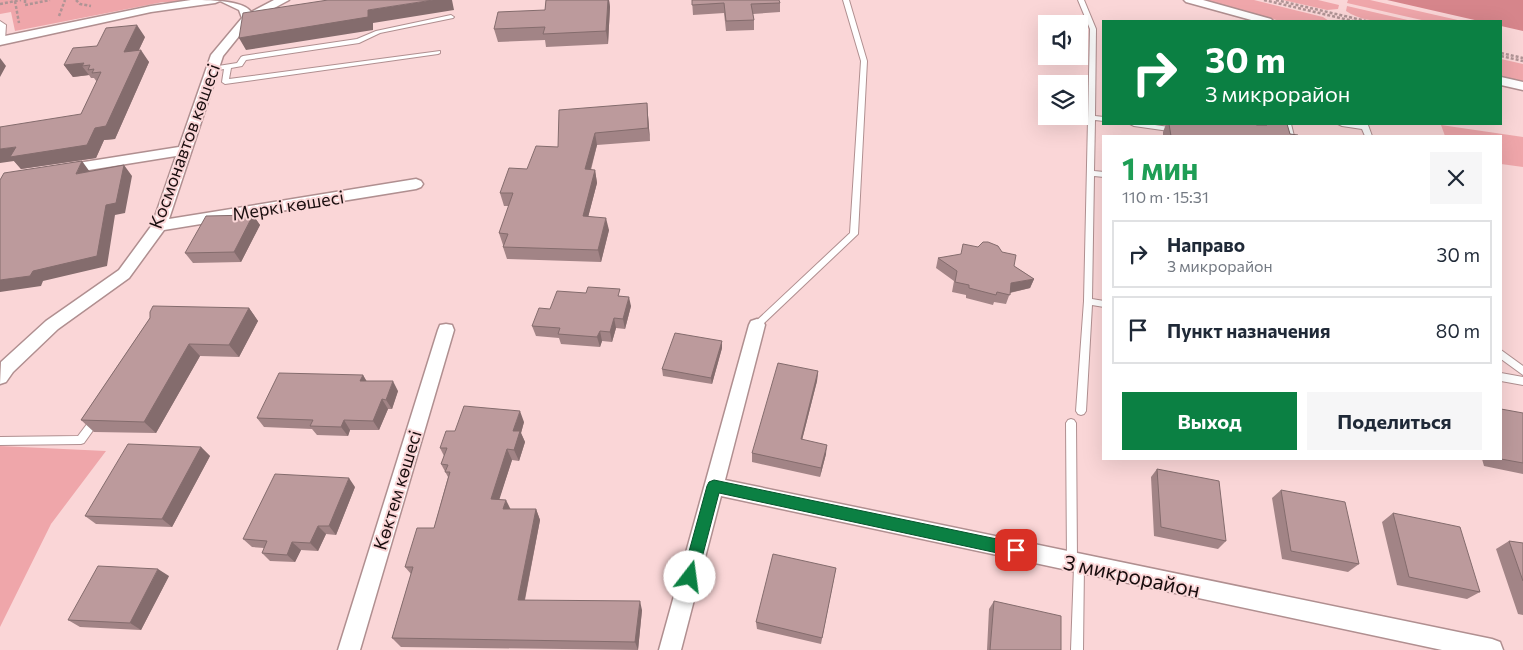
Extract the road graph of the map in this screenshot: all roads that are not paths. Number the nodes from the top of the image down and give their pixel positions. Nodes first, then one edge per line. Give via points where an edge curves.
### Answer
1 (215, 0) edge
2 (225, 0) edge
3 (283, 0) edge
4 (846, 0) edge
5 (1081, 0) edge
6 (1190, 0) edge
7 (451, 17) dead end
8 (248, 18) junction
9 (1263, 20) edge
10 (0, 23) edge
11 (1, 40) edge
12 (438, 52) dead end
13 (228, 66) junction
14 (212, 69) junction
15 (1502, 81) edge
16 (1523, 86) edge
17 (1092, 118) junction
18 (1102, 120) edge
19 (1142, 125) edge
20 (1350, 125) edge
21 (1181, 130) edge
22 (1368, 135) edge
23 (185, 150) junction
24 (49, 171) edge
25 (1091, 173) junction
26 (1102, 175) edge
27 (416, 184) dead end
28 (159, 226) junction
29 (1088, 301) junction
30 (1102, 304) edge
31 (757, 325) joint
32 (446, 330) dead end
33 (1502, 355) edge
34 (2, 371) edge
35 (1523, 371) edge
36 (1502, 377) edge
37 (1523, 381) edge
38 (1081, 411) dead end
39 (100, 413) edge
40 (1070, 423) dead end
41 (0, 441) edge
42 (714, 486) junction
43 (1076, 563) junction
44 (1455, 646) edge
45 (349, 650) edge
46 (670, 650) edge
47 (1077, 650) edge
48 (1492, 650) edge

1 - 11 street via 151,9
2 - 8 street via 244,8
3 - 8 street, Космонавтов көшесі
4 - 31 lane via 864,61 854,234
5 - 17 lane via 1094,29
6 - 9 street
7 - 13 lane via 378,32 359,41 243,58 240,65
8 - 14 street, Космонавтов көшесі via 217,55
10 - 11 lane via 3,25
12 - 13 lane via 225,82
13 - 14 lane
14 - 23 street, Космонавтов көшесі
15 - 16 street
17 - 18 lane
17 - 25 lane
19 - 21 lane
20 - 22 lane via 1365,127
23 - 24 street
23 - 28 street, Космонавтов көшесі
25 - 26 lane
25 - 29 lane
27 - 28 street, Меркі көшесі
28 - 34 street, Космонавтов көшесі via 124,274 52,325
29 - 30 lane
29 - 38 lane
31 - 42 street
32 - 45 street, Көктем көшесі
33 - 35 lane
36 - 37 lane
39 - 41 lane via 81,440
40 - 43 lane
42 - 43 street, 3 микрорайон
42 - 46 street
43 - 44 street, 3 микрорайон
43 - 47 lane
44 - 48 street, 3 микрорайон

